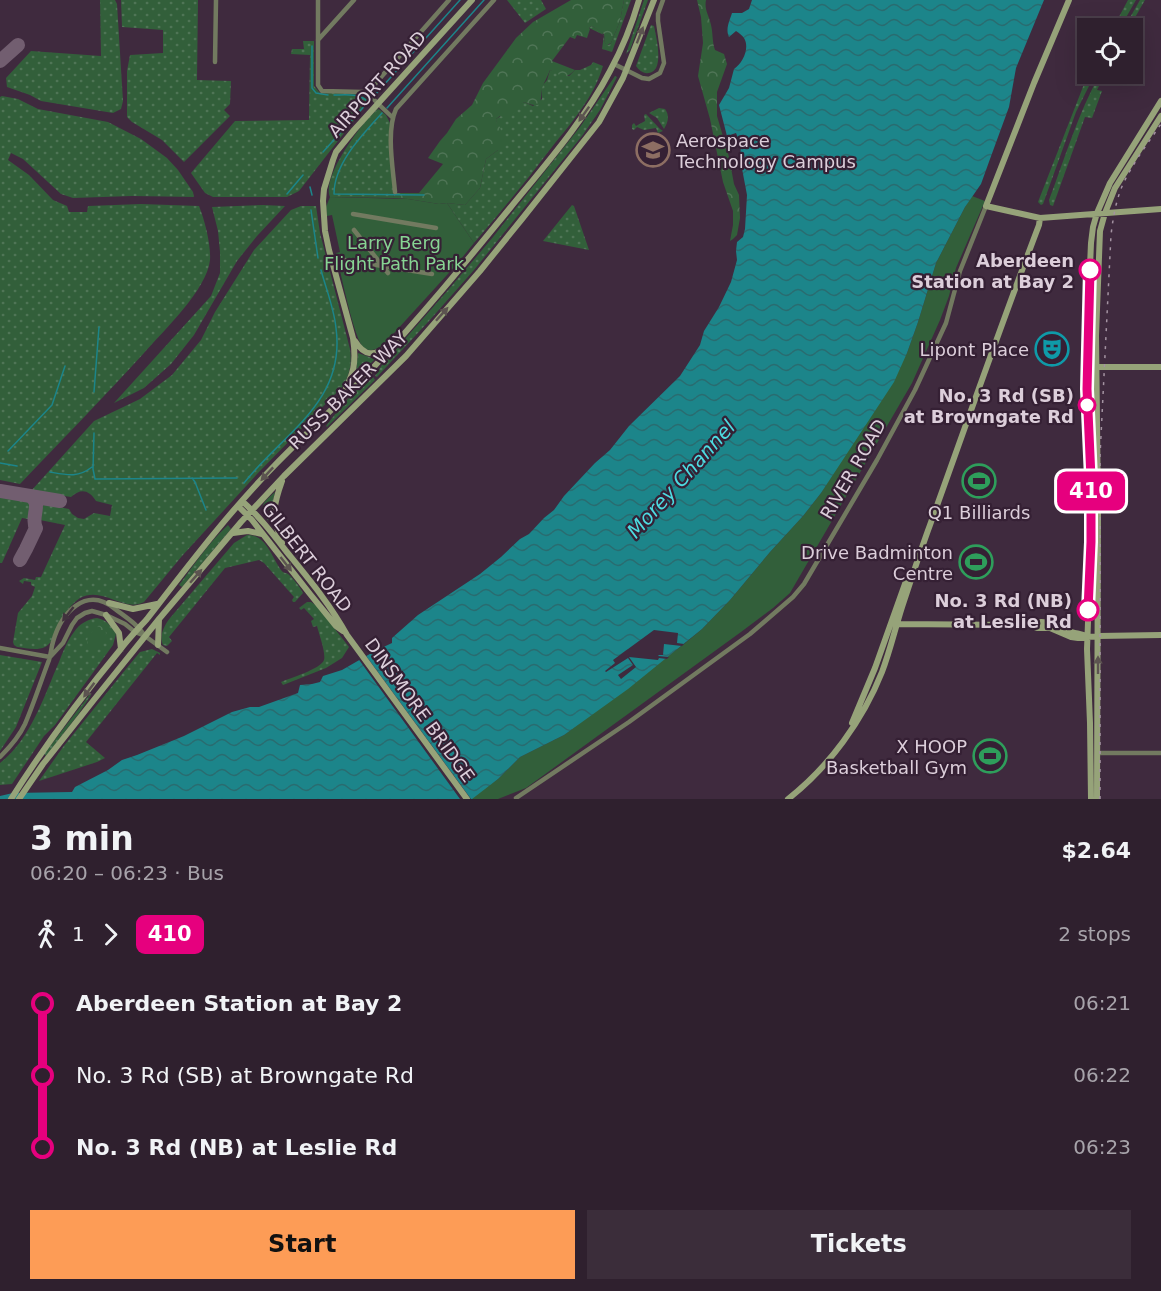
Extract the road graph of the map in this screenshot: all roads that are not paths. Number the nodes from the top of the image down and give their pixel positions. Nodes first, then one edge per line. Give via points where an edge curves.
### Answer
1 (216, 0) edge
2 (318, 0) edge
3 (354, 0) edge
4 (449, 0) edge
5 (472, 0) edge
6 (494, 0) edge
7 (639, 0) edge
8 (654, 0) edge
9 (663, 0) edge
10 (1069, 0) edge
11 (318, 40) junction
12 (215, 62) dead end
13 (614, 64) junction
14 (626, 70) junction
15 (366, 93) junction
16 (1161, 101) edge
17 (378, 104) junction
18 (1161, 116) edge
19 (392, 117) junction
20 (395, 192) dead end
21 (986, 206) junction
22 (1161, 209) edge
23 (1097, 213) junction
24 (1105, 213) junction
25 (353, 214) dead end
26 (1039, 222) junction
27 (436, 228) dead end
28 (354, 230) dead end
29 (345, 260) dead end
30 (383, 266) junction
31 (388, 273) dead end
32 (432, 274) dead end
33 (1020, 279) junction
34 (1029, 281) dead end
35 (353, 338) junction
36 (394, 346) junction
37 (1087, 367) junction
38 (1096, 367) junction
39 (1161, 368) edge
40 (339, 403) junction
41 (284, 476) junction
42 (240, 503) junction
43 (250, 513) junction
44 (233, 533) junction
45 (263, 534) junction
46 (285, 549) junction
47 (915, 568) junction
48 (109, 603) junction
49 (157, 604) junction
50 (106, 615) junction
51 (159, 619) junction
52 (898, 624) junction
53 (137, 630) junction
54 (1161, 635) edge
55 (146, 636) junction
56 (347, 636) junction
57 (1088, 636) junction
58 (1098, 636) junction
59 (158, 645) junction
60 (0, 648) edge
61 (121, 649) junction
62 (166, 652) dead end
63 (50, 657) junction
64 (859, 706) junction
65 (847, 734) junction
66 (1098, 753) junction
67 (1161, 753) edge
68 (0, 757) edge
69 (516, 798) edge
70 (11, 799) edge
71 (20, 799) edge
72 (467, 799) edge
73 (788, 799) edge
74 (1091, 799) edge
75 (1096, 799) edge

1 - 12 street
2 - 11 street
3 - 11 street
4 - 15 street
5 - 17 main road, AIRPORT ROAD
6 - 19 street
7 - 13 main road, RUSS BAKER WAY
14 -> 8 main road, RUSS BAKER WAY
9 - 14 street via 658,14 663,69 650,79
10 - 21 main road, RIVER ROAD
11 - 15 street via 318,85 322,91
13 - 14 street
13 -> 36 main road, RUSS BAKER WAY via 561,146
41 -> 14 main road, RUSS BAKER WAY via 406,356 480,272 599,122
15 - 17 street
16 - 23 main road via 1110,183
17 - 19 street
17 - 35 main road, AIRPORT ROAD via 336,152 324,189 325,231
18 - 24 main road via 1121,177
19 - 20 street
21 - 26 main road
21 - 69 street, RIVER ROAD via 960,271 946,323 915,390 804,584 750,634
22 - 24 main road
23 - 24 main road
23 - 26 main road
23 - 37 main road via 1091,243
24 - 38 main road via 1098,254
25 - 27 street
26 - 33 main road
28 - 30 street
29 - 30 street
30 - 31 street
30 - 32 street
33 - 34 street
33 - 47 main road
35 - 36 main road via 368,353
35 - 40 main road, AIRPORT ROAD via 354,368
36 - 40 main road, RUSS BAKER WAY
37 - 38 main road
37 - 57 main road via 1091,532
38 - 39 main road
38 - 58 main road
40 -> 42 main road, RUSS BAKER WAY
41 - 43 main road, RUSS BAKER WAY
41 - 46 main road via 274,511
42 - 43 main road, GILBERT ROAD
42 - 49 main road, RUSS BAKER WAY
43 - 44 main road, RUSS BAKER WAY
43 - 45 main road, GILBERT ROAD
43 - 46 main road, GILBERT ROAD
44 - 45 main road
51 -> 44 main road, RUSS BAKER WAY
45 -> 56 main road, GILBERT ROAD
46 - 56 main road, GILBERT ROAD via 328,603
47 - 52 main road
47 - 64 main road via 907,579
48 - 49 main road via 132,609
48 - 53 street
48 -> 63 street via 92,600 75,605 60,624
49 - 53 main road, RUSS BAKER WAY
50 - 53 street
50 - 61 main road via 119,633
50 - 63 street via 92,611 81,615
51 - 55 main road, RUSS BAKER WAY
51 - 59 main road
52 - 57 main road via 1028,625 1050,628 1071,637
52 - 64 main road
52 - 65 main road via 878,681
53 - 55 street
53 - 61 main road, RUSS BAKER WAY
54 - 58 main road
55 - 59 street
55 - 71 main road, RUSS BAKER WAY via 53,750
56 - 72 main road, DINSMORE BRIDGE
57 - 58 main road
57 - 74 main road
66 -> 58 main road
59 - 62 street
60 - 63 street
61 -> 70 main road, RUSS BAKER WAY
63 - 68 street via 21,731
64 - 65 main road
65 - 73 main road via 826,763
66 - 67 street
66 - 75 main road

